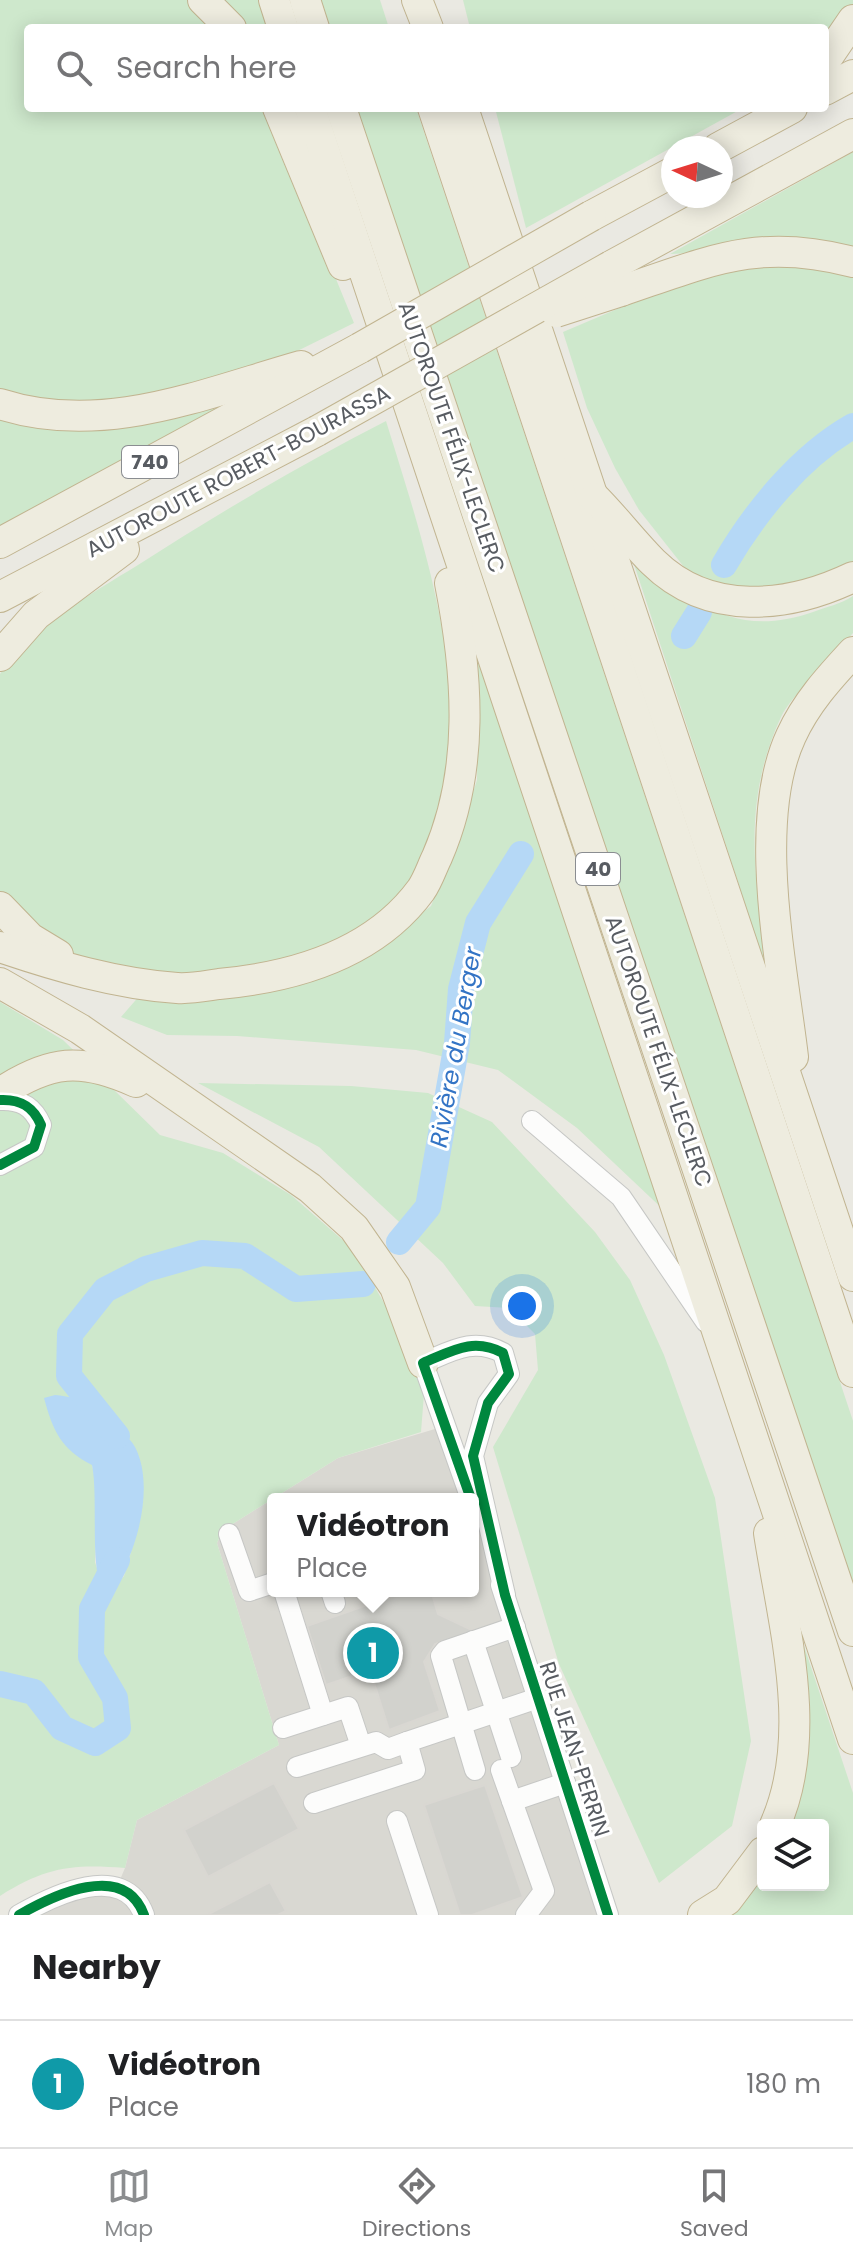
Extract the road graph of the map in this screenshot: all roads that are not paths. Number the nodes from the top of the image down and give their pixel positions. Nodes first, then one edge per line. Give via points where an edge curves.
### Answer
1 (203, 0) edge
2 (274, 0) edge
3 (305, 0) edge
4 (397, 0) edge
5 (417, 0) edge
6 (438, 0) edge
7 (853, 20) edge
8 (227, 24) edge
9 (282, 24) edge
10 (313, 24) edge
11 (405, 24) edge
12 (426, 24) edge
13 (443, 24) edge
14 (829, 55) edge
15 (853, 75) edge
16 (829, 88) edge
17 (280, 112) edge
18 (311, 112) edge
19 (342, 112) edge
20 (434, 112) edge
21 (464, 112) edge
22 (759, 112) edge
23 (785, 112) edge
24 (853, 134) edge
25 (722, 136) edge
26 (733, 140) edge
27 (661, 177) edge
28 (853, 262) edge
29 (616, 279) junction
30 (378, 313) junction
31 (297, 375) junction
32 (0, 404) edge
33 (427, 459) junction
34 (588, 490) junction
35 (190, 500) junction
36 (0, 543) edge
37 (853, 577) edge
38 (0, 597) edge
39 (853, 652) edge
40 (0, 656) edge
41 (0, 907) edge
42 (0, 947) edge
43 (83, 971) junction
44 (0, 983) edge
45 (0, 1093) edge
46 (0, 1100) edge
47 (801, 1119) junction
48 (532, 1121) dead end
49 (237, 1138) junction
50 (0, 1165) edge
51 (852, 1273) edge
52 (723, 1348) junction
53 (423, 1363) junction
54 (853, 1372) edge
55 (755, 1448) junction
56 (468, 1493) edge
57 (479, 1525) edge
58 (229, 1534) dead end
59 (267, 1585) edge
60 (505, 1595) junction
61 (286, 1597) edge
62 (515, 1627) junction
63 (853, 1631) edge
64 (473, 1641) junction
65 (538, 1698) junction
66 (496, 1712) junction
67 (323, 1715) junction
68 (460, 1724) junction
69 (283, 1728) dead end
70 (853, 1739) edge
71 (407, 1742) junction
72 (361, 1746) junction
73 (297, 1767) dead end
74 (475, 1770) dead end
75 (565, 1783) junction
76 (512, 1801) junction
77 (314, 1803) dead end
78 (778, 1819) edge
79 (397, 1821) dead end
80 (757, 1860) edge
81 (19, 1915) edge
82 (144, 1915) edge
83 (428, 1915) edge
84 (526, 1915) edge
85 (608, 1915) edge
86 (703, 1915) edge

1 - 8 highway
2 - 9 highway
3 - 10 highway
4 - 11 highway
5 - 12 highway
6 - 13 highway
7 - 14 highway
15 - 16 highway
17 - 30 highway via 349,281
18 - 30 highway
19 - 63 highway, AUTOROUTE FÉLIX-LECLERC / 40
20 - 54 highway
21 - 34 highway
22 - 25 highway
23 - 26 highway
24 - 29 highway
27 - 31 highway, bridge via 360,348
28 - 29 highway via 813,251 766,249
29 - 35 highway, AUTOROUTE ROBERT-BOURASSA / 740, bridge via 489,333
30 - 33 highway
31 - 32 highway via 106,416 27,413
31 - 36 highway, 740
33 - 43 highway via 460,634 467,742 451,825 422,889 379,933 347,952 254,981 179,988
33 - 52 highway
34 - 37 highway via 655,564 706,595 747,603 781,602 820,593
34 - 47 highway
35 - 38 highway, AUTOROUTE ROBERT-BOURASSA / 740
35 - 40 highway via 36,615
39 - 47 highway via 803,712 772,797 779,938
41 - 43 highway via 30,938
42 - 43 highway
44 - 49 highway via 80,1029
45 - 49 highway via 43,1068 62,1064 109,1070
46 - 50 street via 26,1104 41,1125 34,1147
47 - 51 highway
48 - 52 street via 621,1197
49 - 53 highway via 310,1188 354,1228 395,1287
52 - 55 highway
53 - 56 street, RUE JEAN-PERRIN
53 - 60 street, RUE JEAN-PERRIN via 486,1344 503,1353 509,1374 488,1403 473,1456
55 - 70 highway
55 - 78 highway via 791,1673 794,1742
57 - 60 street, RUE JEAN-PERRIN
58 - 59 street via 249,1591
60 - 62 street, RUE JEAN-PERRIN
61 - 67 street
62 - 64 street
62 - 65 street, RUE JEAN-PERRIN
64 - 66 street
64 - 68 street via 441,1656
65 - 66 street
65 - 75 street, RUE JEAN-PERRIN
66 - 68 street
66 - 76 street
67 - 69 street
67 - 72 street via 348,1707
68 - 71 street
68 - 74 street
71 - 72 street via 388,1749 376,1742
71 - 77 street via 415,1770
72 - 73 street
75 - 76 street
75 - 85 street, RUE JEAN-PERRIN
76 - 84 street via 544,1891
79 - 83 street
80 - 86 highway via 727,1900
81 - 82 street via 72,1889 100,1886 131,1896

